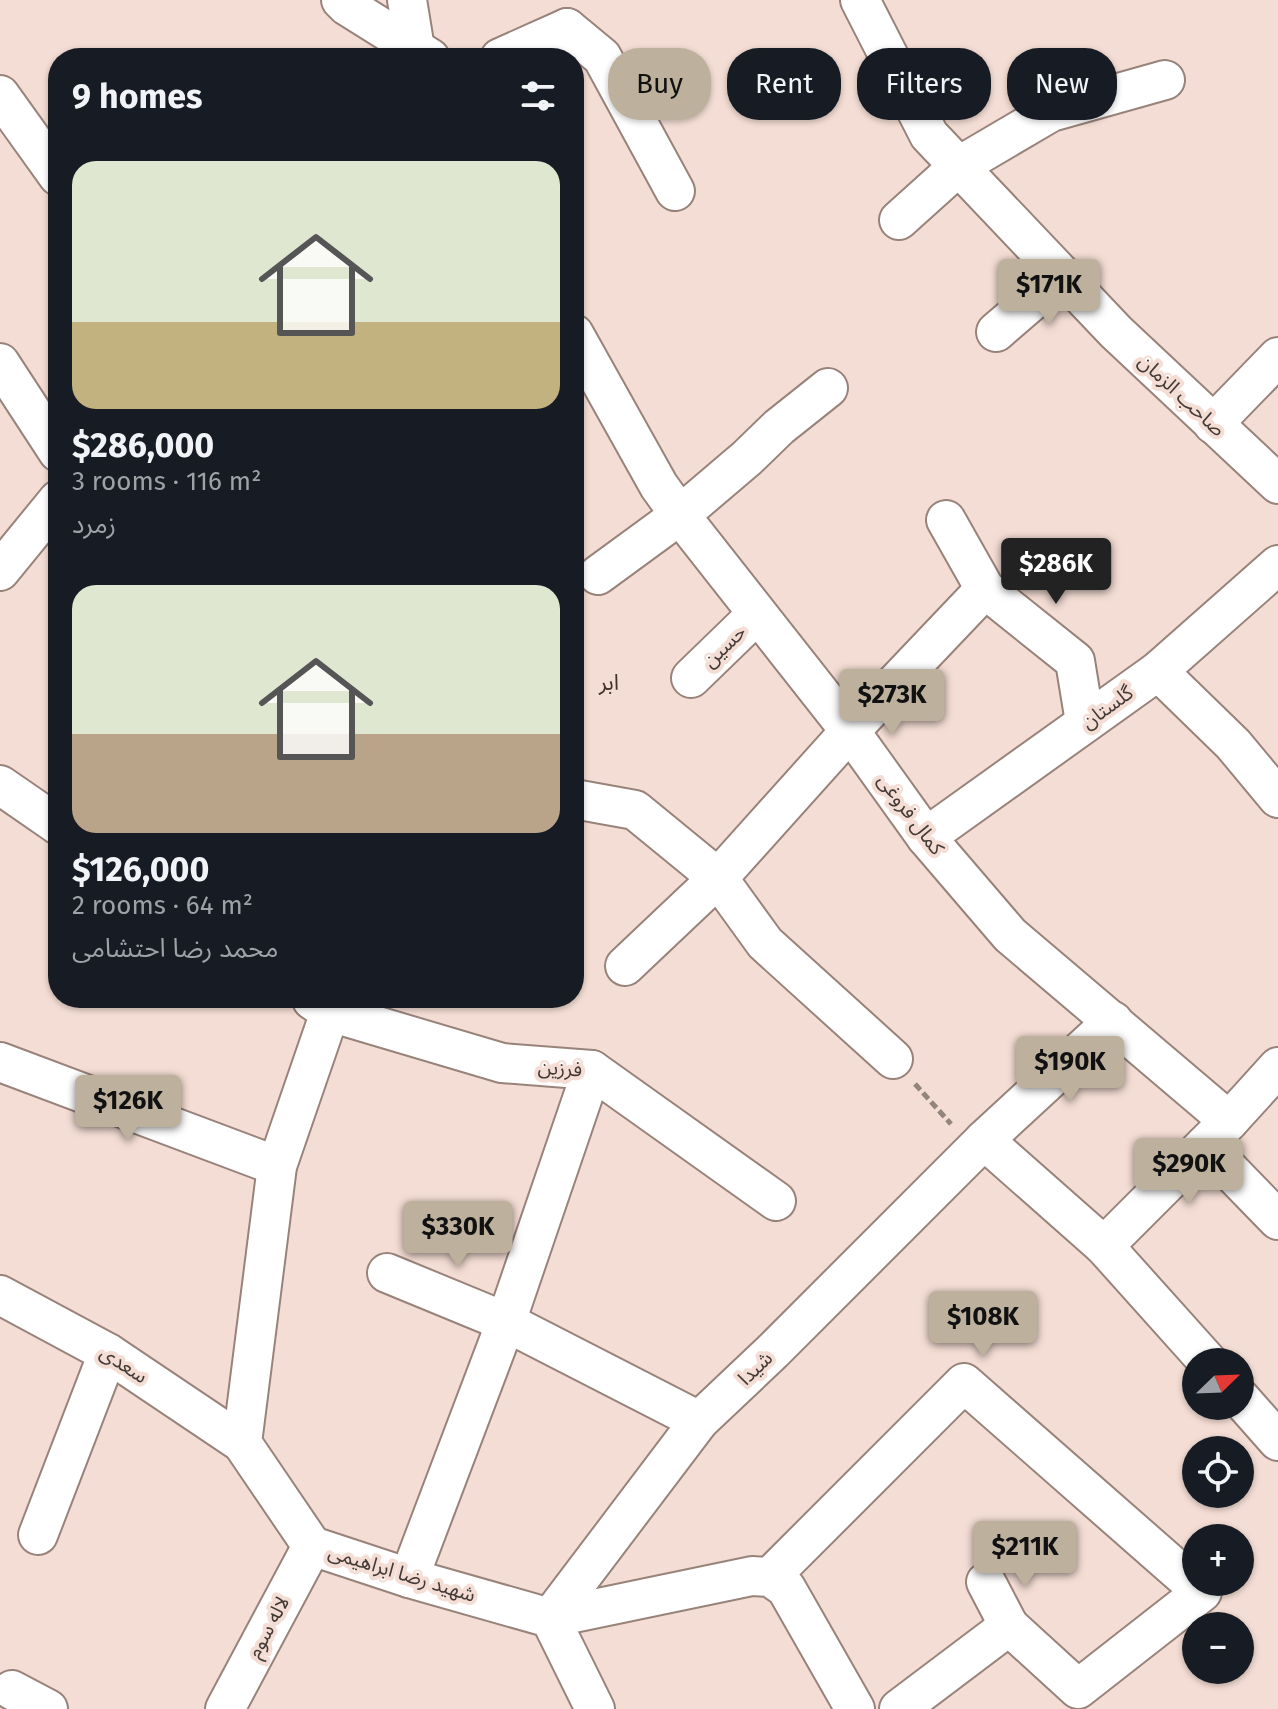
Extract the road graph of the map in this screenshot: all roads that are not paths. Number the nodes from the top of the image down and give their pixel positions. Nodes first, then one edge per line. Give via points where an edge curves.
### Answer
1 (341, 0) edge
2 (407, 0) edge
3 (860, 0) edge
4 (570, 14) edge
5 (413, 48) edge
6 (420, 48) edge
7 (516, 48) edge
8 (1165, 80) dead end
9 (0, 95) edge
10 (48, 162) edge
11 (959, 166) junction
12 (675, 191) dead end
13 (899, 220) dead end
14 (1062, 275) junction
15 (996, 332) dead end
16 (584, 352) edge
17 (1278, 357) edge
18 (0, 363) edge
19 (828, 388) dead end
20 (1213, 424) junction
21 (48, 437) edge
22 (1278, 484) edge
23 (48, 512) edge
24 (680, 515) junction
25 (946, 520) dead end
26 (1278, 565) edge
27 (0, 571) edge
28 (598, 575) dead end
29 (985, 589) junction
30 (757, 614) junction
31 (1158, 671) junction
32 (691, 678) dead end
33 (1085, 722) junction
34 (850, 731) junction
35 (0, 785) edge
36 (1278, 798) edge
37 (584, 801) edge
38 (48, 808) edge
39 (926, 837) junction
40 (718, 878) junction
41 (625, 966) dead end
42 (325, 1008) edge
43 (342, 1008) edge
44 (1113, 1021) junction
45 (893, 1059) road end
46 (0, 1062) edge
47 (1278, 1067) edge
48 (592, 1070) junction
49 (1217, 1133) junction
50 (984, 1140) junction
51 (277, 1166) junction
52 (776, 1201) dead end
53 (1278, 1220) edge
54 (1104, 1246) junction
55 (387, 1273) dead end
56 (0, 1295) edge
57 (506, 1322) junction
58 (1195, 1348) edge
59 (108, 1353) junction
60 (1254, 1414) edge
61 (699, 1421) junction
62 (1278, 1441) edge
63 (242, 1443) junction
64 (38, 1535) dead end
65 (312, 1546) junction
66 (770, 1577) junction
67 (409, 1578) junction
68 (986, 1582) dead end
69 (550, 1618) junction
70 (1009, 1626) junction
71 (12, 1690) dead end
72 (1085, 1699) edge
73 (48, 1709) edge
74 (225, 1709) edge
75 (595, 1709) edge
76 (855, 1709) edge
77 (899, 1709) edge

1 - 5 street
2 - 6 street
3 - 11 street, صاحب الزمان via 929,135
4 - 7 street
4 - 12 street via 602,57
8 - 11 street via 1051,112
9 - 10 street
11 - 13 street
11 - 14 street, صاحب الزمان
14 - 15 street
14 - 20 street, صاحب الزمان
16 - 24 street, کمال فروغی
17 - 20 street
18 - 21 street
19 - 24 street
20 - 22 street, صاحب الزمان
23 - 27 street
24 - 28 street
24 - 30 street, کمال فروغی
25 - 29 street
26 - 31 street, گلستان
29 - 33 street via 1075,661
29 - 34 street
30 - 32 street, حسین
30 - 34 street, کمال فروغی
31 - 33 street, گلستان
31 - 36 street via 1233,744
33 - 39 street, گلستان
34 - 39 street, کمال فروغی
34 - 40 street
35 - 38 street
37 - 40 street via 635,810
39 - 44 street, کمال فروغی via 1010,935
40 - 41 street
40 - 45 street via 765,943
42 - 51 street
43 - 48 street, فرزین via 502,1063
44 - 49 street, کمال فروغی
44 - 50 street, شیدا
46 - 51 street
47 - 49 street
48 - 52 street, فرزین
48 - 57 street
49 - 53 street, کمال فروغی
49 - 54 street
50 - 54 street
50 - 61 street, شیدا
51 - 63 street
54 - 58 street
55 - 57 street
56 - 59 street, سعدی
57 - 61 street
57 - 67 street
59 - 63 street, سعدی
59 - 64 street
60 - 62 street
61 - 69 street, شیدا
63 - 65 street, شهید رضا ابراهیمی
65 - 67 street, شهید رضا ابراهیمی
65 - 74 street, لاله سوم
66 - 69 street via 752,1576
66 - 72 street via 964,1383 1202,1592
66 - 76 street via 786,1588
67 - 69 street, شهید رضا ابراهیمی
68 - 70 street
69 - 75 street
70 - 72 street
70 - 77 street
71 - 73 street

